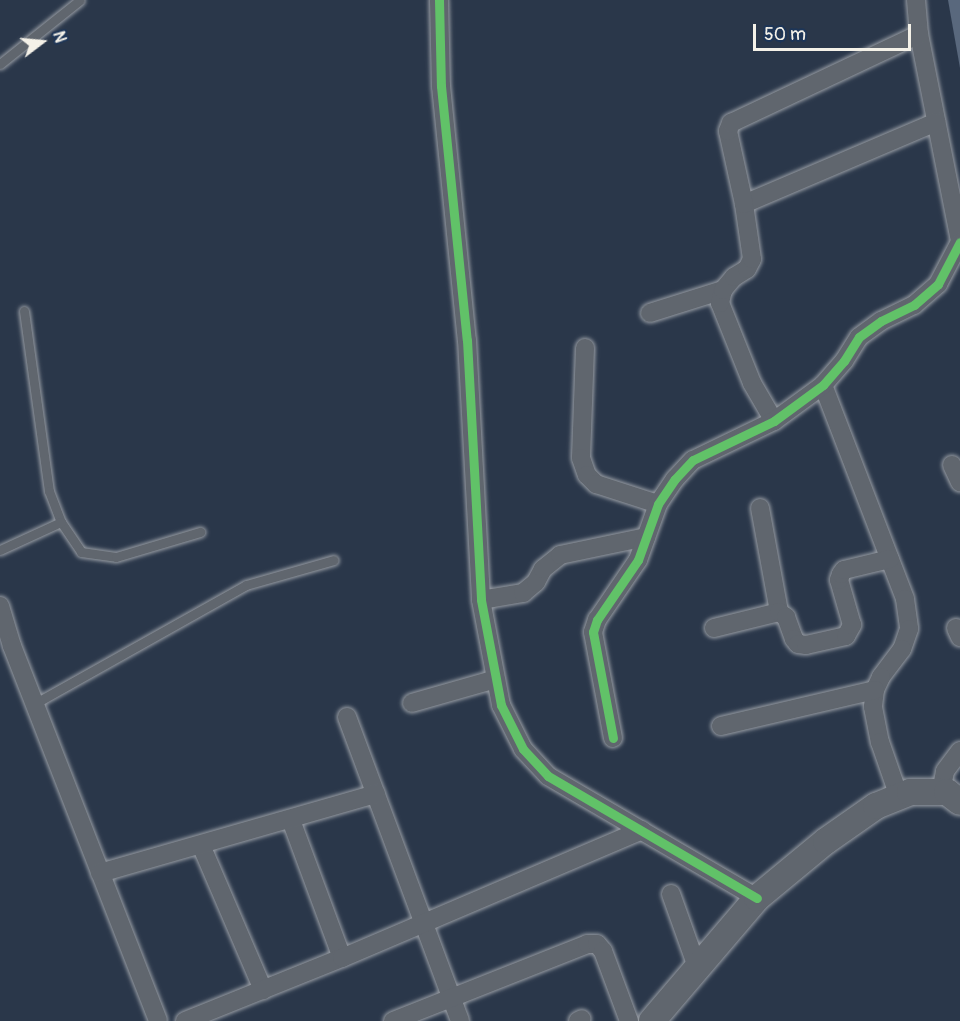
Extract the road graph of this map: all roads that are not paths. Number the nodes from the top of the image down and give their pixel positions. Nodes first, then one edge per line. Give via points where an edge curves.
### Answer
1 (80, 0) edge
2 (439, 0) edge
3 (916, 0) edge
4 (918, 34) junction
5 (0, 64) edge
6 (936, 122) junction
7 (744, 204) junction
8 (960, 241) edge
9 (723, 290) junction
10 (24, 311) dead end
11 (650, 312) dead end
12 (585, 348) dead end
13 (823, 386) junction
14 (774, 421) junction
15 (952, 465) dead end
16 (960, 482) edge
17 (658, 504) junction
18 (760, 508) dead end
19 (60, 522) junction
20 (200, 532) dead end
21 (646, 537) junction
22 (0, 550) edge
23 (890, 559) junction
24 (334, 560) dead end
25 (481, 600) junction
26 (0, 606) edge
27 (779, 612) junction
28 (714, 628) dead end
29 (496, 679) junction
30 (875, 690) junction
31 (411, 703) dead end
32 (34, 704) junction
33 (347, 717) dead end
34 (722, 726) dead end
35 (613, 738) dead end
36 (960, 751) edge
37 (376, 794) junction
38 (899, 797) junction
39 (950, 797) edge
40 (291, 820) junction
41 (642, 830) junction
42 (201, 845) junction
43 (100, 873) junction
44 (671, 894) dead end
45 (758, 898) junction
46 (424, 923) junction
47 (342, 958) junction
48 (697, 967) junction
49 (263, 990) junction
50 (452, 998) junction
51 (223, 1014) edge
52 (155, 1020) edge
53 (185, 1021) edge
54 (394, 1021) edge
55 (460, 1021) edge
56 (629, 1021) edge
57 (652, 1021) edge

1 - 5 lane
2 - 25 street via 441,86 467,340
3 - 4 street
4 - 6 street
4 - 7 street via 731,123 728,131
6 - 7 street
6 - 8 street
7 - 9 street via 752,259 747,269
8 - 13 street via 938,284 914,305 859,337
9 - 11 street
9 - 14 street via 720,303 752,384
10 - 19 lane via 49,491
12 - 17 street via 581,458 587,475 596,484
13 - 14 street
13 - 23 street
14 - 17 street via 693,460
15 - 16 street
17 - 21 street
18 - 27 street
19 - 20 lane via 81,552 116,557
19 - 22 lane
21 - 25 street via 560,555 523,593
21 - 35 street via 638,560 593,632
23 - 27 street via 841,574 839,580 852,625 846,636 798,644 786,617
23 - 30 street via 905,599 909,629 902,649
24 - 32 lane via 246,585
25 - 29 street
26 - 32 street
27 - 28 street
29 - 31 street
29 - 41 street via 501,705 523,749 548,776
30 - 34 street
30 - 38 street via 873,707 880,742
32 - 43 street
33 - 37 street
36 - 39 street via 945,771
37 - 40 street
37 - 46 street
38 - 39 street via 910,792
38 - 45 street via 876,806 826,841
40 - 42 street
40 - 47 street
41 - 45 street
41 - 46 street
42 - 43 street
42 - 49 street
43 - 52 street
44 - 48 street
45 - 48 street
46 - 47 street
46 - 50 street
47 - 49 street
48 - 57 street
49 - 51 street
50 - 54 street
50 - 55 street
50 - 56 street via 586,944 597,944
51 - 53 street

